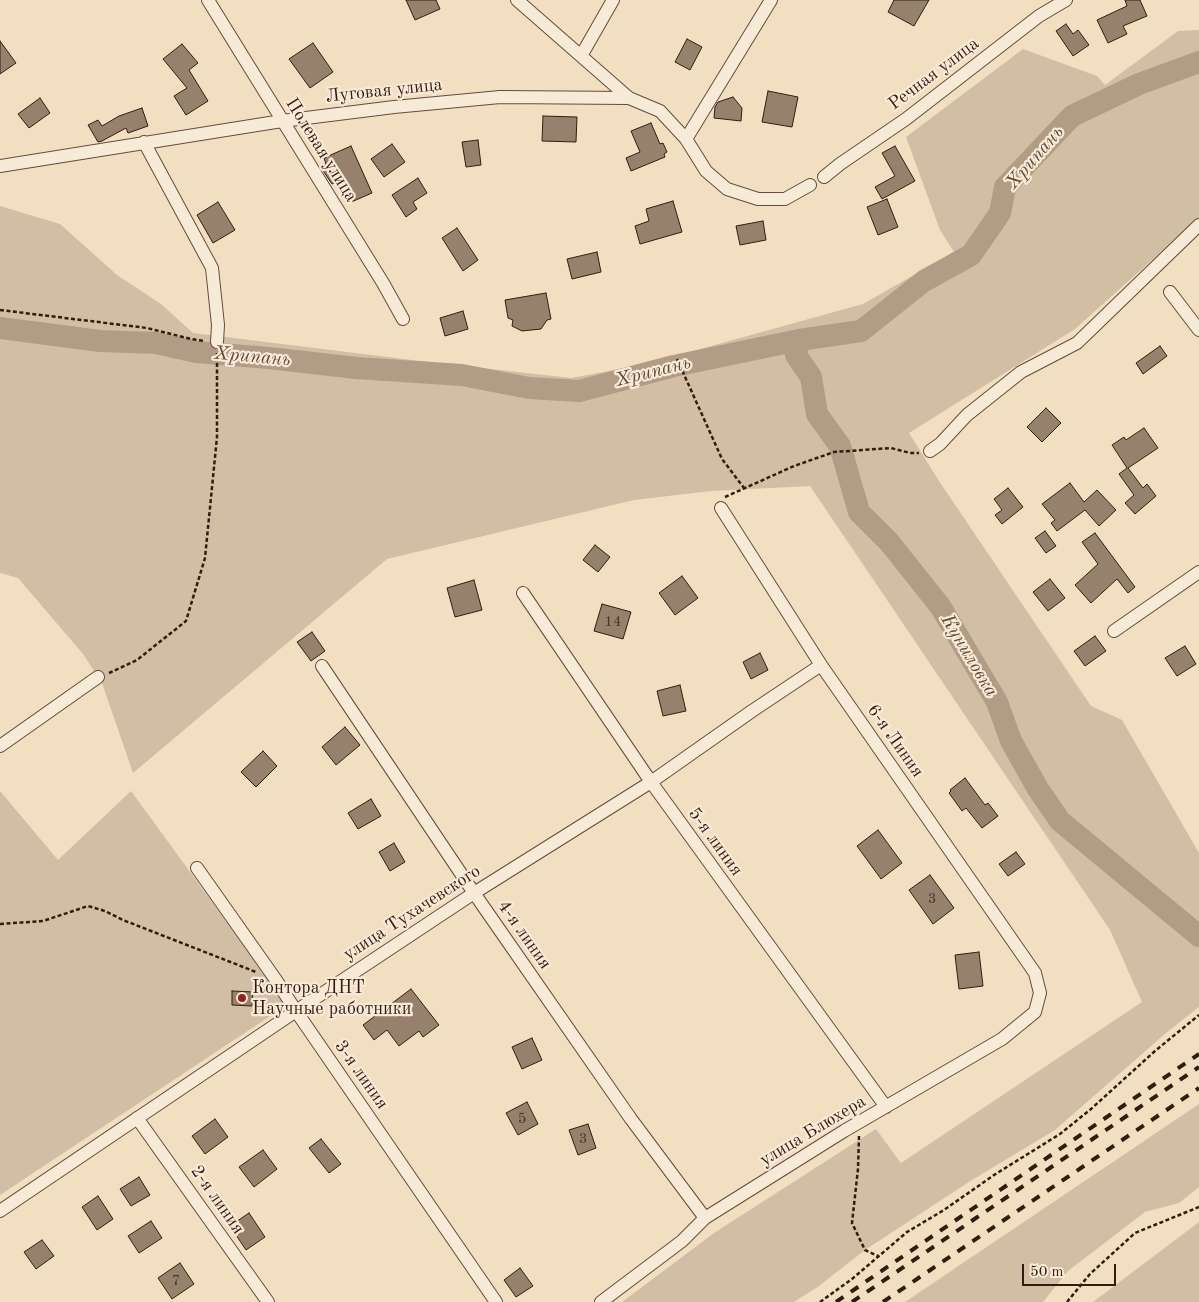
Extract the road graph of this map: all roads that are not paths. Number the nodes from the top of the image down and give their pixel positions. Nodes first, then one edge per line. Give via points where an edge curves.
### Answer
1 (208, 0) edge
2 (517, 0) edge
3 (612, 0) edge
4 (771, 0) edge
5 (1066, 0) edge
6 (581, 56) junction
7 (629, 98) junction
8 (282, 121) junction
9 (686, 139) junction
10 (144, 142) junction
11 (0, 166) edge
12 (824, 176) dead end
13 (810, 185) dead end
14 (1199, 225) edge
15 (1170, 292) dead end
16 (403, 319) dead end
17 (1199, 330) edge
18 (217, 342) road end
19 (930, 451) road end
20 (721, 508) road end
21 (1199, 572) edge
22 (523, 593) dead end
23 (1114, 631) dead end
24 (821, 665) junction
25 (322, 666) dead end
26 (98, 677) road end
27 (0, 746) edge
28 (650, 782) junction
29 (197, 868) dead end
30 (474, 893) junction
31 (1040, 993) joint
32 (296, 1011) junction
33 (886, 1107) junction
34 (137, 1118) junction
35 (0, 1211) edge
36 (705, 1218) junction
37 (268, 1302) edge
38 (496, 1302) edge
39 (601, 1302) edge

1 - 8 street, Полевая улица
2 - 6 street
3 - 6 street
4 - 9 street
5 - 12 street, Речная улица via 1039,16 906,119
6 - 7 street
7 - 8 street, Луговая улица via 500,97
7 - 9 street via 660,111
8 - 10 street, Луговая улица
8 - 16 street, Полевая улица
9 - 13 street via 706,171 728,189 758,199 784,199
10 - 11 street, Луговая улица
10 - 18 street via 212,268
14 - 19 street via 1077,343 1021,372 967,415
15 - 17 street
20 - 24 street, 6-я Линия
21 - 23 street
22 - 28 street, 5-я линия
24 - 28 street, улица Тухачевского
24 - 31 street, 6-я Линия via 1035,973
25 - 30 street, 4-я линия
26 - 27 street
28 - 30 street, улица Тухачевского
28 - 33 street, 5-я линия
29 - 32 street, 3-я линия
30 - 32 street, улица Тухачевского
30 - 36 street, 4-я линия via 631,1119
31 - 33 street, улица Блюхера via 1034,1012 1002,1039
32 - 34 street, улица Тухачевского
32 - 38 street, 3-я линия
33 - 36 street, улица Блюхера
34 - 35 street, улица Тухачевского
34 - 37 street, 2-я линия
36 - 39 street, улица Блюхера via 682,1241

